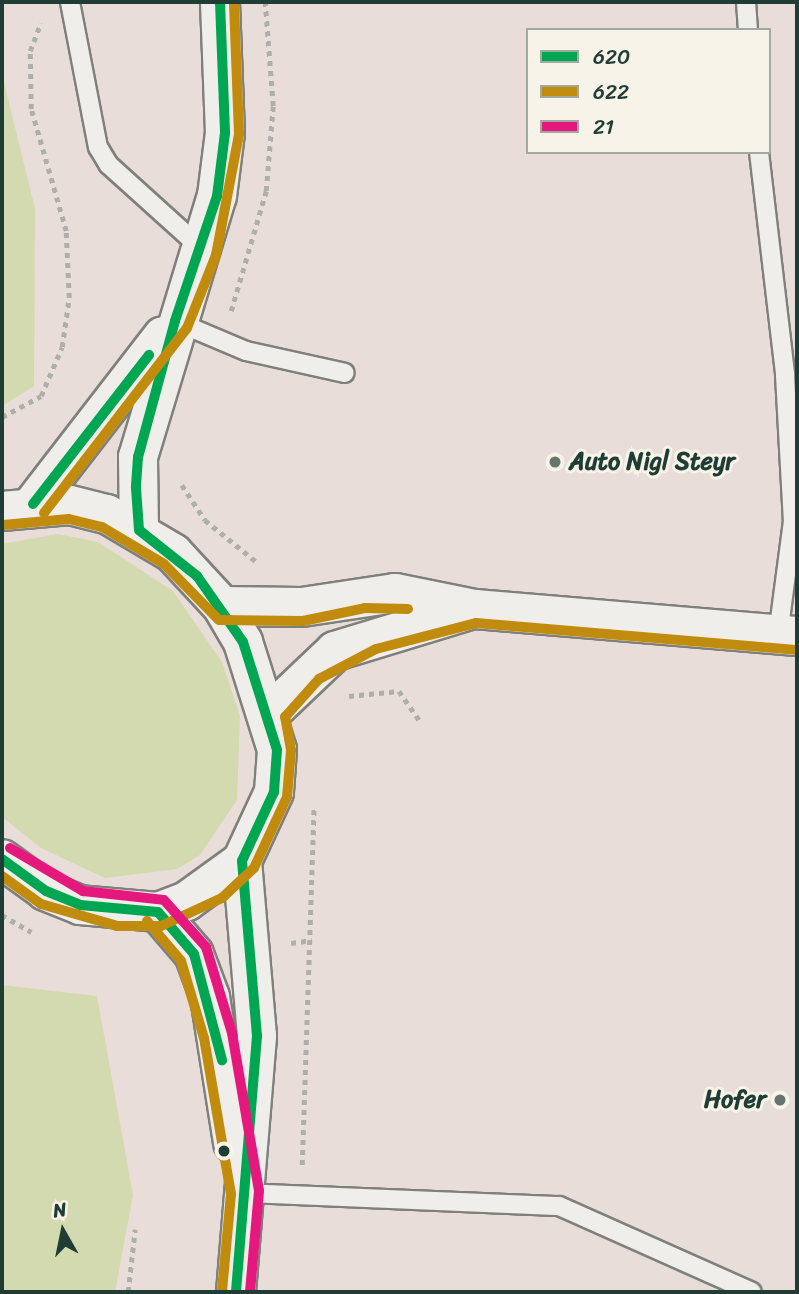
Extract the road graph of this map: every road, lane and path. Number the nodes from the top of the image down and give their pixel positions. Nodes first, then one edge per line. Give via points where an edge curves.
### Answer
1 (70, 2) edge
2 (220, 2) edge
3 (265, 2) edge
4 (746, 2) edge
5 (51, 12) dead end
6 (748, 28) edge
7 (759, 154) edge
8 (203, 250) junction
9 (174, 321) junction
10 (221, 340) junction
11 (345, 373) dead end
12 (2, 417) edge
13 (179, 472) dead end
14 (18, 508) edge
15 (139, 530) junction
16 (266, 567) dead end
17 (222, 606) junction
18 (475, 609) junction
19 (788, 635) edge
20 (340, 699) dead end
21 (270, 713) junction
22 (422, 724) dead end
23 (314, 796) dead end
24 (2, 859) edge
25 (242, 861) junction
26 (158, 912) junction
27 (2, 915) edge
28 (41, 934) dead end
29 (246, 1193) junction
30 (300, 1194) junction
31 (135, 1229) dead end
32 (128, 1292) edge
33 (236, 1292) edge
34 (752, 1292) edge

1 - 8 lane via 98,147 108,166
2 - 8 main road via 225,133
3 - 10 path via 272,106 266,191
4 - 6 lane
5 - 12 path via 43,18 30,51 31,109 66,231 69,298 62,347 41,396
7 - 19 lane via 785,375 793,521
8 - 9 main road
9 - 10 lane
9 - 14 main road
9 - 15 main road via 138,457
10 - 11 lane
13 - 16 path via 205,520
14 - 15 main road via 107,514
15 - 17 main road via 181,561
17 - 18 main road via 302,607 396,593
17 - 21 main road via 243,642
18 - 19 main road
18 - 21 main road via 335,650
20 - 22 path via 378,688 399,691
21 - 25 main road via 277,750 274,792
23 - 30 path
24 - 26 main road via 46,891 80,905
25 - 26 main road via 215,886
25 - 29 main road via 257,1035
26 - 29 main road via 194,954 209,997
27 - 28 path via 16,929
29 - 30 lane
29 - 33 main road
30 - 34 lane via 559,1206
31 - 32 path

